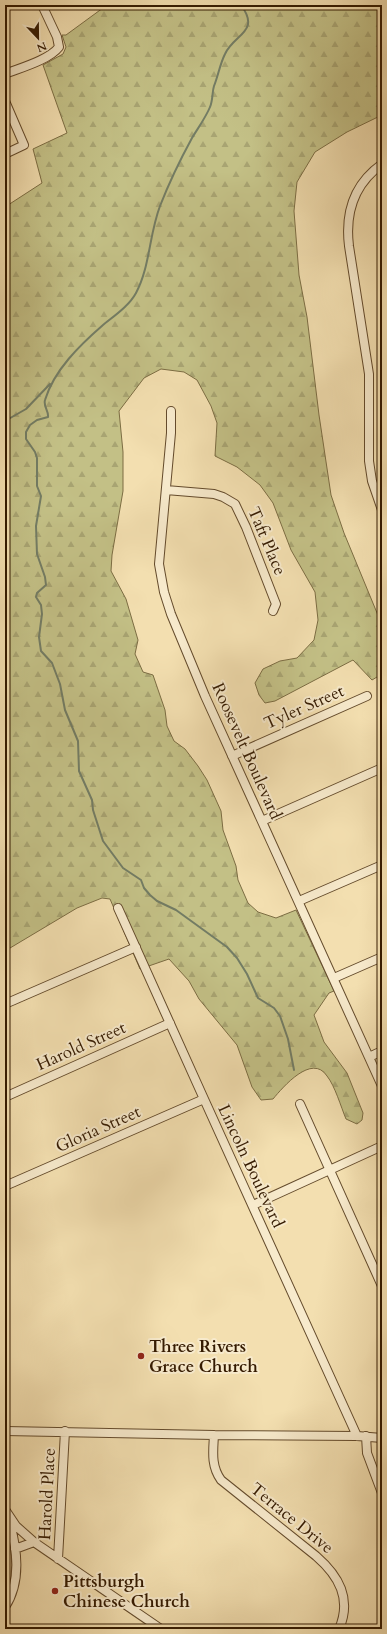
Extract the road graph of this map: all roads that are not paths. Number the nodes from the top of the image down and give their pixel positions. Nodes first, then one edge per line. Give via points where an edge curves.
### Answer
1 (42, 5) edge
2 (5, 74) edge
3 (5, 101) edge
4 (5, 154) edge
5 (382, 164) edge
6 (171, 411) dead end
7 (166, 490) junction
8 (382, 510) edge
9 (273, 611) dead end
10 (367, 696) dead end
11 (232, 756) junction
12 (382, 768) edge
13 (262, 821) junction
14 (382, 865) edge
15 (299, 901) junction
16 (118, 908) dead end
17 (136, 947) junction
18 (382, 957) edge
19 (334, 978) junction
20 (5, 1004) edge
21 (170, 1023) junction
22 (382, 1051) edge
23 (369, 1057) junction
24 (382, 1086) edge
25 (5, 1097) edge
26 (204, 1100) junction
27 (300, 1104) dead end
28 (382, 1146) edge
29 (330, 1170) junction
30 (5, 1186) edge
31 (252, 1205) junction
32 (382, 1286) edge
33 (5, 1430) edge
34 (65, 1431) junction
35 (214, 1435) junction
36 (357, 1436) junction
37 (366, 1436) junction
38 (382, 1438) edge
39 (382, 1493) edge
40 (5, 1510) edge
41 (34, 1542) junction
42 (15, 1549) junction
43 (58, 1559) junction
44 (5, 1607) edge
45 (161, 1629) edge
46 (340, 1629) edge

1 - 2 street via 59,47 41,59
3 - 4 street via 24,145
5 - 8 street via 369,174 359,188 352,203 347,226 369,374 369,461
6 - 7 street, Roosevelt Boulevard
7 - 9 street, Taft Place via 214,494 223,496 235,504 276,604
7 - 11 street, Roosevelt Boulevard via 159,564 164,592
10 - 11 street, Tyler Street
11 - 13 street, Roosevelt Boulevard
12 - 13 street
13 - 15 street, Roosevelt Boulevard
14 - 15 street
15 - 19 street, Roosevelt Boulevard
16 - 17 street, Lincoln Boulevard
17 - 20 street
17 - 21 street, Lincoln Boulevard
18 - 19 street
19 - 23 street, Roosevelt Boulevard
21 - 25 street, Harold Street
21 - 26 street, Lincoln Boulevard
22 - 23 street
23 - 24 street, Roosevelt Boulevard
26 - 30 street, Gloria Street
26 - 31 street, Lincoln Boulevard
27 - 29 street
28 - 29 street
29 - 31 street
29 - 32 street
31 - 36 street, Lincoln Boulevard
33 - 34 street
34 - 35 street
34 - 43 street, Harold Place
35 - 36 street
35 - 46 street, Terrace Drive via 213,1463 221,1480 316,1556 336,1576 341,1587 344,1607
36 - 37 street
37 - 38 street
37 - 39 street via 367,1453
40 - 41 street via 16,1526
40 - 42 street
41 - 42 street
41 - 43 street
42 - 44 street via 15,1581
43 - 45 street

